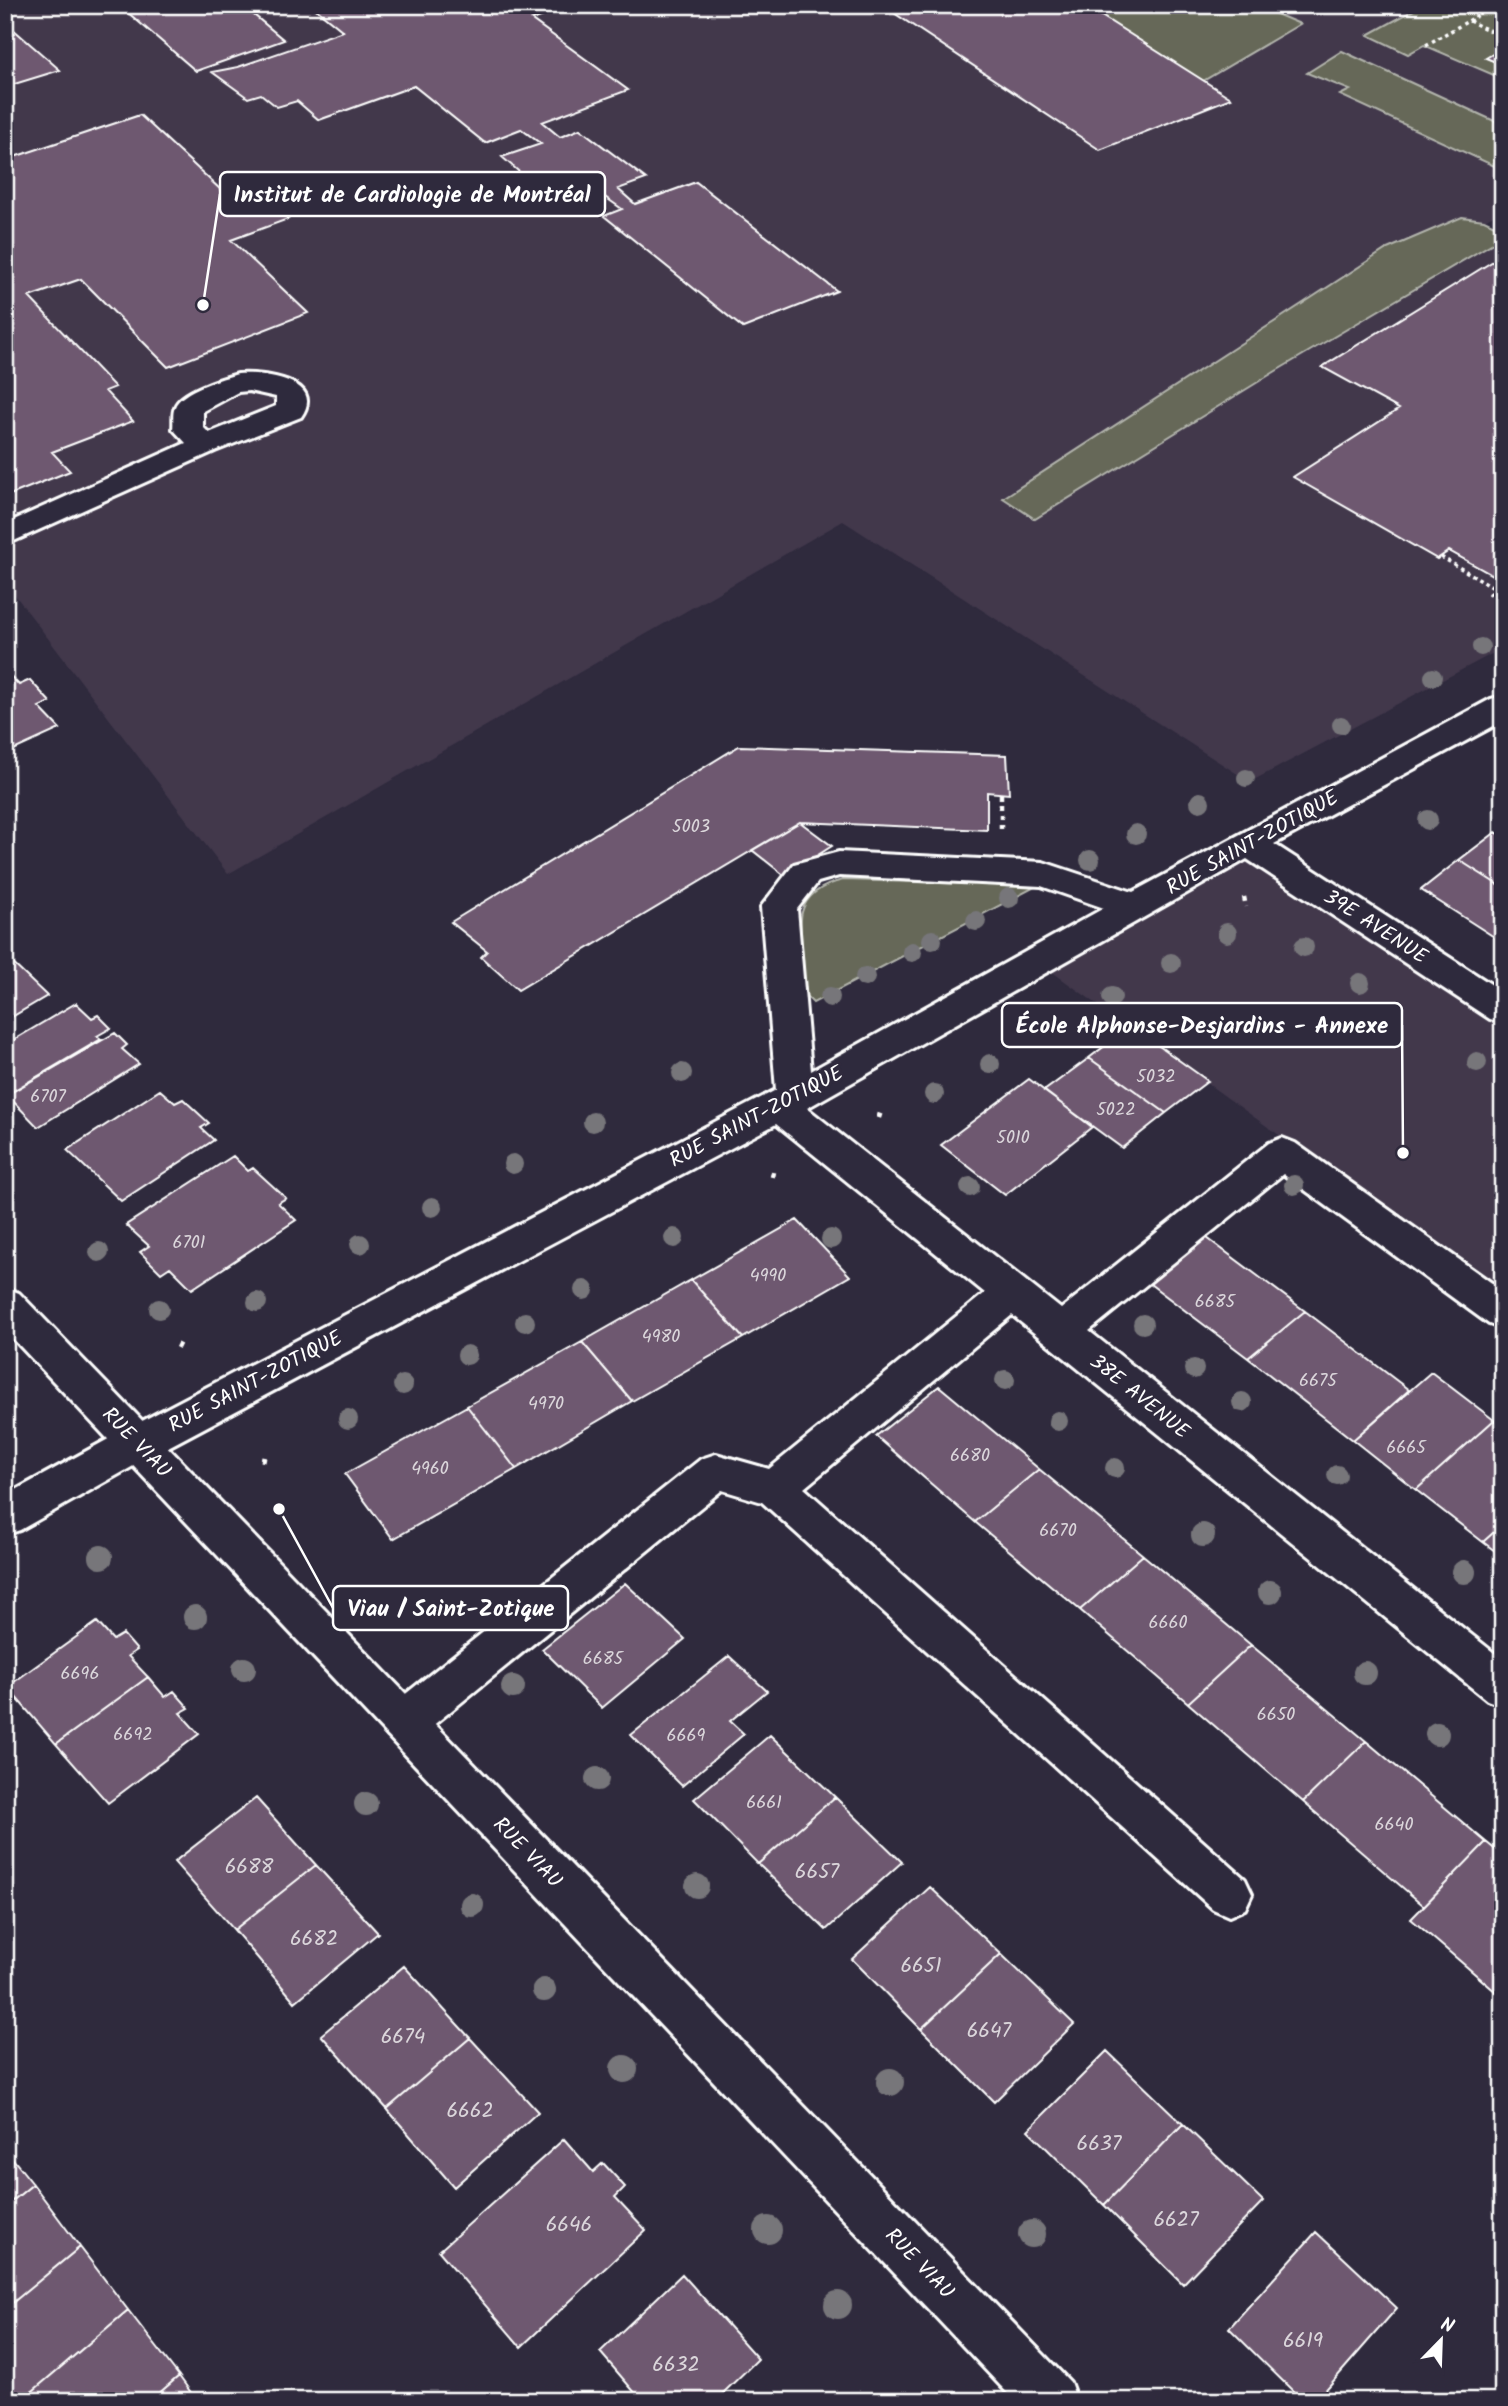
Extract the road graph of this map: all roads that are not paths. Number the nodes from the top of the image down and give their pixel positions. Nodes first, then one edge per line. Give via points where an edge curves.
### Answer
1 (205, 445) junction
2 (5, 536) edge
3 (1503, 707) edge
4 (1248, 843) junction
5 (1136, 906) junction
6 (1503, 1010) edge
7 (787, 1101) junction
8 (1012, 1293) junction
9 (5, 1304) edge
10 (1503, 1313) edge
11 (1060, 1332) junction
12 (138, 1443) junction
13 (775, 1488) junction
14 (5, 1517) edge
15 (1503, 1686) edge
16 (404, 1722) junction
17 (1229, 1894) dead end
18 (1051, 2401) edge

1 - 1 street via 291,411 291,392 257,380 220,387 189,407 188,429
1 - 2 street
3 - 4 street, RUE SAINT-ZOTIQUE
4 - 5 street, RUE SAINT-ZOTIQUE
4 - 6 street, 39E AVENUE
5 - 7 street, RUE SAINT-ZOTIQUE
5 - 7 street via 1043,873 839,864 806,873 779,906
7 - 8 street, 38E AVENUE
7 - 12 street, RUE SAINT-ZOTIQUE
8 - 11 street, 38E AVENUE
8 - 13 street
9 - 12 street, RUE VIAU
10 - 11 street via 1282,1153
11 - 15 street, 38E AVENUE
12 - 14 street, RUE SAINT-ZOTIQUE
12 - 16 street, RUE VIAU
13 - 16 street via 716,1471
13 - 17 street
16 - 18 street, RUE VIAU

